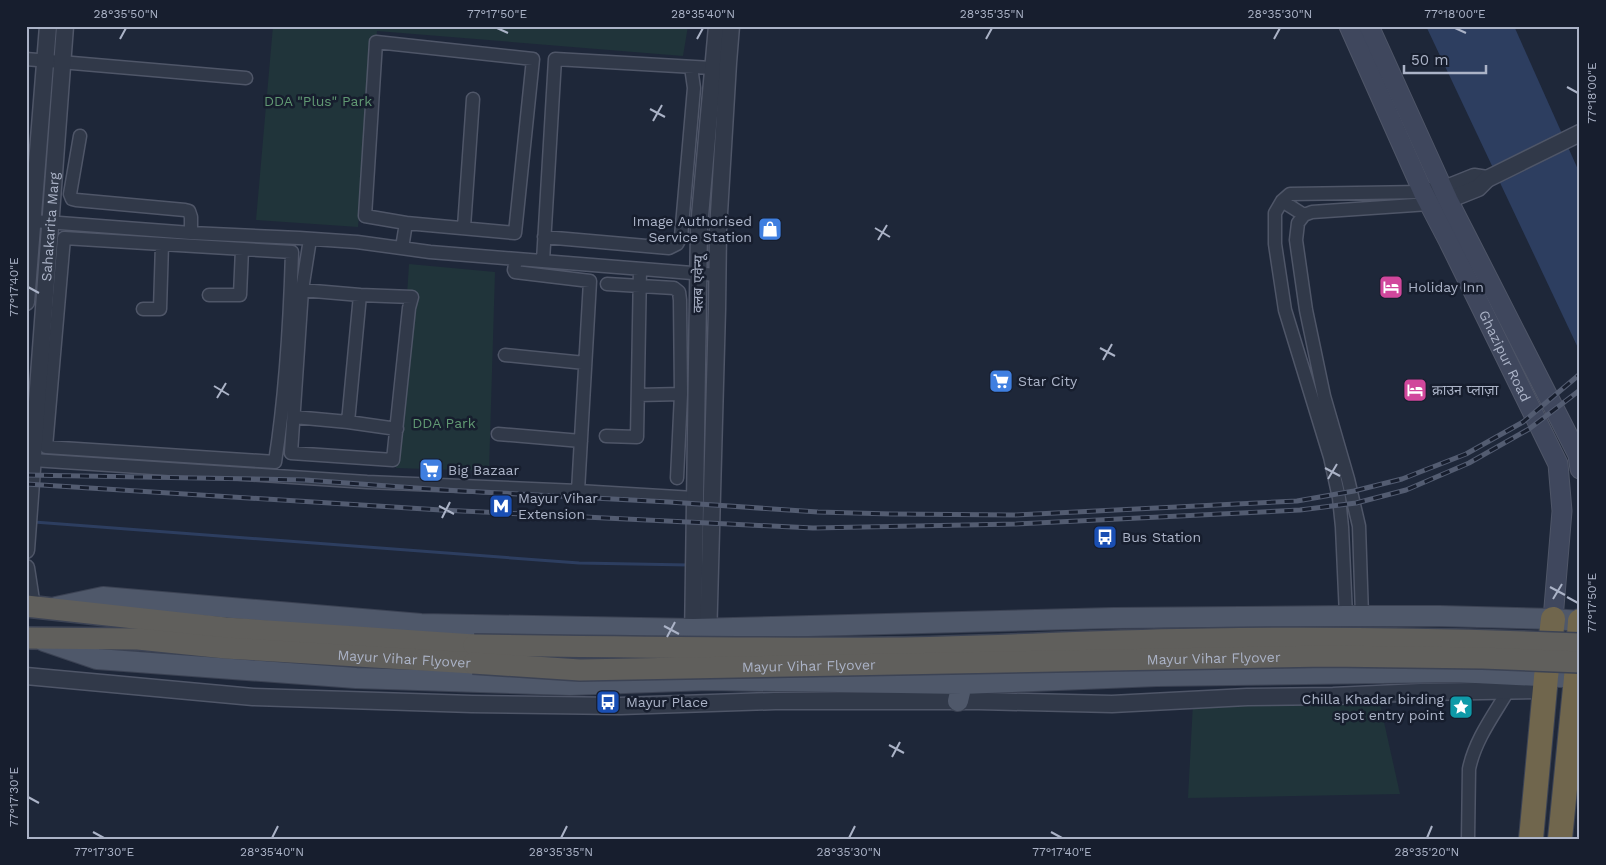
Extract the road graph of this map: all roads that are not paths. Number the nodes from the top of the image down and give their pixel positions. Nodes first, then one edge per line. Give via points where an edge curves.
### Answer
1 (48, 26) edge
2 (65, 26) edge
3 (716, 26) edge
4 (731, 26) edge
5 (1350, 26) edge
6 (1369, 26) edge
7 (26, 59) edge
8 (45, 59) junction
9 (62, 63) junction
10 (690, 67) junction
11 (712, 68) junction
12 (246, 78) dead end
13 (473, 99) dead end
14 (1580, 133) edge
15 (80, 136) dead end
16 (1450, 193) junction
17 (1426, 198) junction
18 (1282, 201) junction
19 (1304, 215) junction
20 (32, 221) junction
21 (58, 223) junction
22 (406, 223) junction
23 (464, 227) junction
24 (191, 233) junction
25 (284, 237) junction
26 (544, 237) junction
27 (64, 238) junction
28 (310, 239) junction
29 (162, 244) junction
30 (402, 248) junction
31 (242, 249) junction
32 (282, 252) junction
33 (516, 259) junction
34 (543, 261) junction
35 (640, 269) junction
36 (698, 273) junction
37 (717, 275) junction
38 (607, 284) dead end
39 (640, 286) junction
40 (302, 290) junction
41 (209, 295) dead end
42 (360, 295) junction
43 (26, 302) edge
44 (143, 309) dead end
45 (505, 355) dead end
46 (585, 363) junction
47 (681, 394) junction
48 (638, 395) junction
49 (294, 417) junction
50 (348, 422) junction
51 (397, 429) junction
52 (498, 434) dead end
53 (606, 436) dead end
54 (581, 441) junction
55 (33, 460) junction
56 (1580, 469) edge
57 (678, 478) dead end
58 (578, 491) junction
59 (694, 498) junction
60 (26, 549) edge
61 (26, 568) edge
62 (701, 581) junction
63 (34, 607) edge
64 (1580, 608) edge
65 (1354, 616) junction
66 (1553, 619) junction
67 (1580, 621) edge
68 (568, 627) junction
69 (700, 629) junction
70 (33, 638) edge
71 (1580, 644) edge
72 (1578, 673) edge
73 (26, 676) edge
74 (701, 680) junction
75 (1545, 684) junction
76 (570, 685) junction
77 (1508, 691) junction
78 (960, 692) junction
79 (1531, 837) edge
80 (1560, 838) edge
81 (1468, 839) edge

1 - 8 street, Sahakarita Marg
2 - 9 street, Sahakarita Marg
3 - 11 street, क्लब एवेन्यू
4 - 37 street, क्लब एवेन्यू
5 - 17 main road, Ghazipur Road
6 - 16 main road, Ghazipur Road
7 - 8 street
8 - 9 street
8 - 20 street, Sahakarita Marg
9 - 12 street
9 - 21 street, Sahakarita Marg
10 - 11 street
10 - 26 street via 694,88 677,244 669,248
10 - 26 street via 555,59
11 - 36 street, क्लब एवेन्यू
13 - 23 street
14 - 16 street via 1486,179 1474,177
15 - 24 street via 70,194 72,199 189,211
16 - 17 street
16 - 56 main road, Ghazipur Road via 1578,455
17 - 18 street via 1290,194
17 - 19 street
17 - 66 main road, Ghazipur Road via 1558,464 1562,511
18 - 19 street
18 - 65 street via 1274,219 1285,310 1330,457 1339,498
19 - 65 street via 1298,223 1296,240 1306,310 1324,396 1359,526
20 - 21 street
20 - 43 street, Sahakarita Marg
21 - 24 street
21 - 27 street
21 - 55 street, Sahakarita Marg
22 - 23 street
22 - 23 street via 365,216 376,42 533,59 515,233
22 - 30 street
24 - 25 street
25 - 28 street
25 - 32 street
26 - 34 street
27 - 29 street
27 - 32 street via 46,447 275,462 282,415 291,292 292,252
28 - 30 street
28 - 40 street
29 - 31 street
29 - 44 street via 160,309
30 - 33 street
31 - 32 street
31 - 41 street via 240,295
33 - 34 street
33 - 46 street via 515,272 590,281
34 - 35 street
35 - 36 street
35 - 39 street
36 - 37 street
36 - 59 street, क्लब एवेन्यू
37 - 62 street, क्लब एवेन्यू via 710,542
38 - 39 street
39 - 47 street, क्लब एवेन्यू via 674,288 679,292
39 - 48 street
40 - 42 street
40 - 49 street
42 - 50 street
42 - 51 street via 412,297
45 - 46 street
46 - 54 street
47 - 48 street
47 - 57 street, क्लब एवेन्यू
48 - 53 street via 637,437
49 - 50 street
49 - 51 street via 291,453 393,460
50 - 51 street
52 - 54 street
54 - 58 street
55 - 58 street via 367,482
55 - 60 street, Sahakarita Marg
58 - 59 street
59 - 62 street, क्लब एवेन्यू via 694,543
61 - 63 street
62 - 69 street
63 - 68 main road via 103,597 421,624
63 - 71 highway, Mayur Vihar Flyover, bridge via 225,628 474,645 893,648 1326,637
64 - 67 main road
65 - 66 main road
65 - 69 main road via 1113,618
66 - 67 main road
66 - 75 highway
67 - 72 highway
68 - 69 main road
68 - 76 main road via 584,637 591,652 587,668
69 - 74 street
70 - 72 highway, Mayur Vihar Flyover, bridge via 138,639 226,648 580,670 1326,656 1483,658
70 - 76 main road via 96,659 356,678
72 - 75 main road
72 - 80 highway
73 - 78 street via 253,697 462,704 620,706
74 - 76 main road
74 - 78 main road
75 - 77 street
75 - 78 main road via 1455,672 1157,676
75 - 79 highway
77 - 78 street via 1248,697 1112,704
77 - 81 street via 1488,722 1472,757

